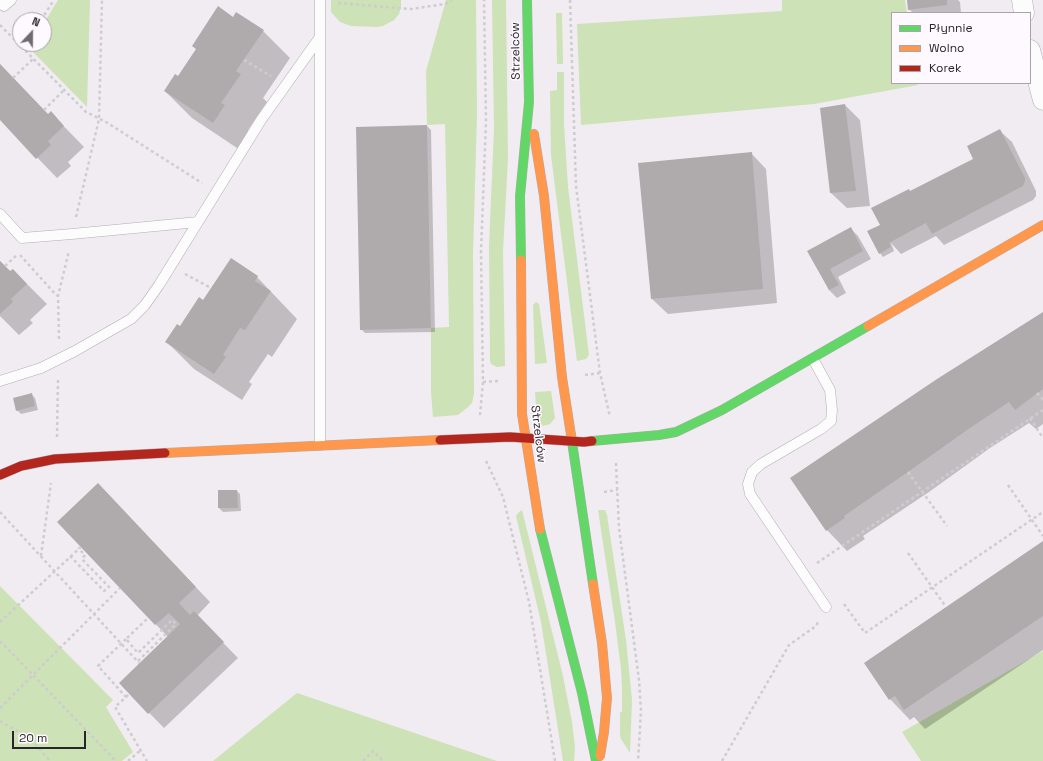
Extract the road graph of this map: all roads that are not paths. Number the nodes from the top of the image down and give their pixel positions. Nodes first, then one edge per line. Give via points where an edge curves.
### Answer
1 (11, 0) edge
2 (527, 0) edge
3 (1022, 0) edge
4 (320, 1) edge
5 (0, 3) edge
6 (1024, 12) edge
7 (320, 37) junction
8 (1031, 54) edge
9 (1043, 100) edge
10 (529, 102) junction
11 (0, 214) edge
12 (198, 222) junction
13 (1043, 225) edge
14 (813, 359) junction
15 (0, 381) edge
16 (526, 438) junction
17 (572, 441) junction
18 (320, 445) junction
19 (0, 475) edge
20 (826, 607) road end
21 (597, 761) edge

1 - 5 lane via 4,6
2 - 10 street, Strzelców
3 - 6 street
4 - 7 lane
7 - 12 lane via 286,84
7 - 18 lane
8 - 9 street
10 - 16 street, Strzelców via 520,196 521,380
10 - 17 street, Strzelców via 544,196 562,377
11 - 12 lane via 22,238
12 - 15 lane via 145,305 131,319 41,368
13 - 14 street
14 - 17 street via 722,410 676,432 584,442
14 - 20 lane via 830,390 830,421 761,464 752,472 748,484 750,494
16 - 17 street
16 - 18 street
16 - 21 street, Strzelców via 541,534
17 - 21 street, Strzelców via 602,643 606,698 604,732
18 - 19 street via 55,459 21,466

